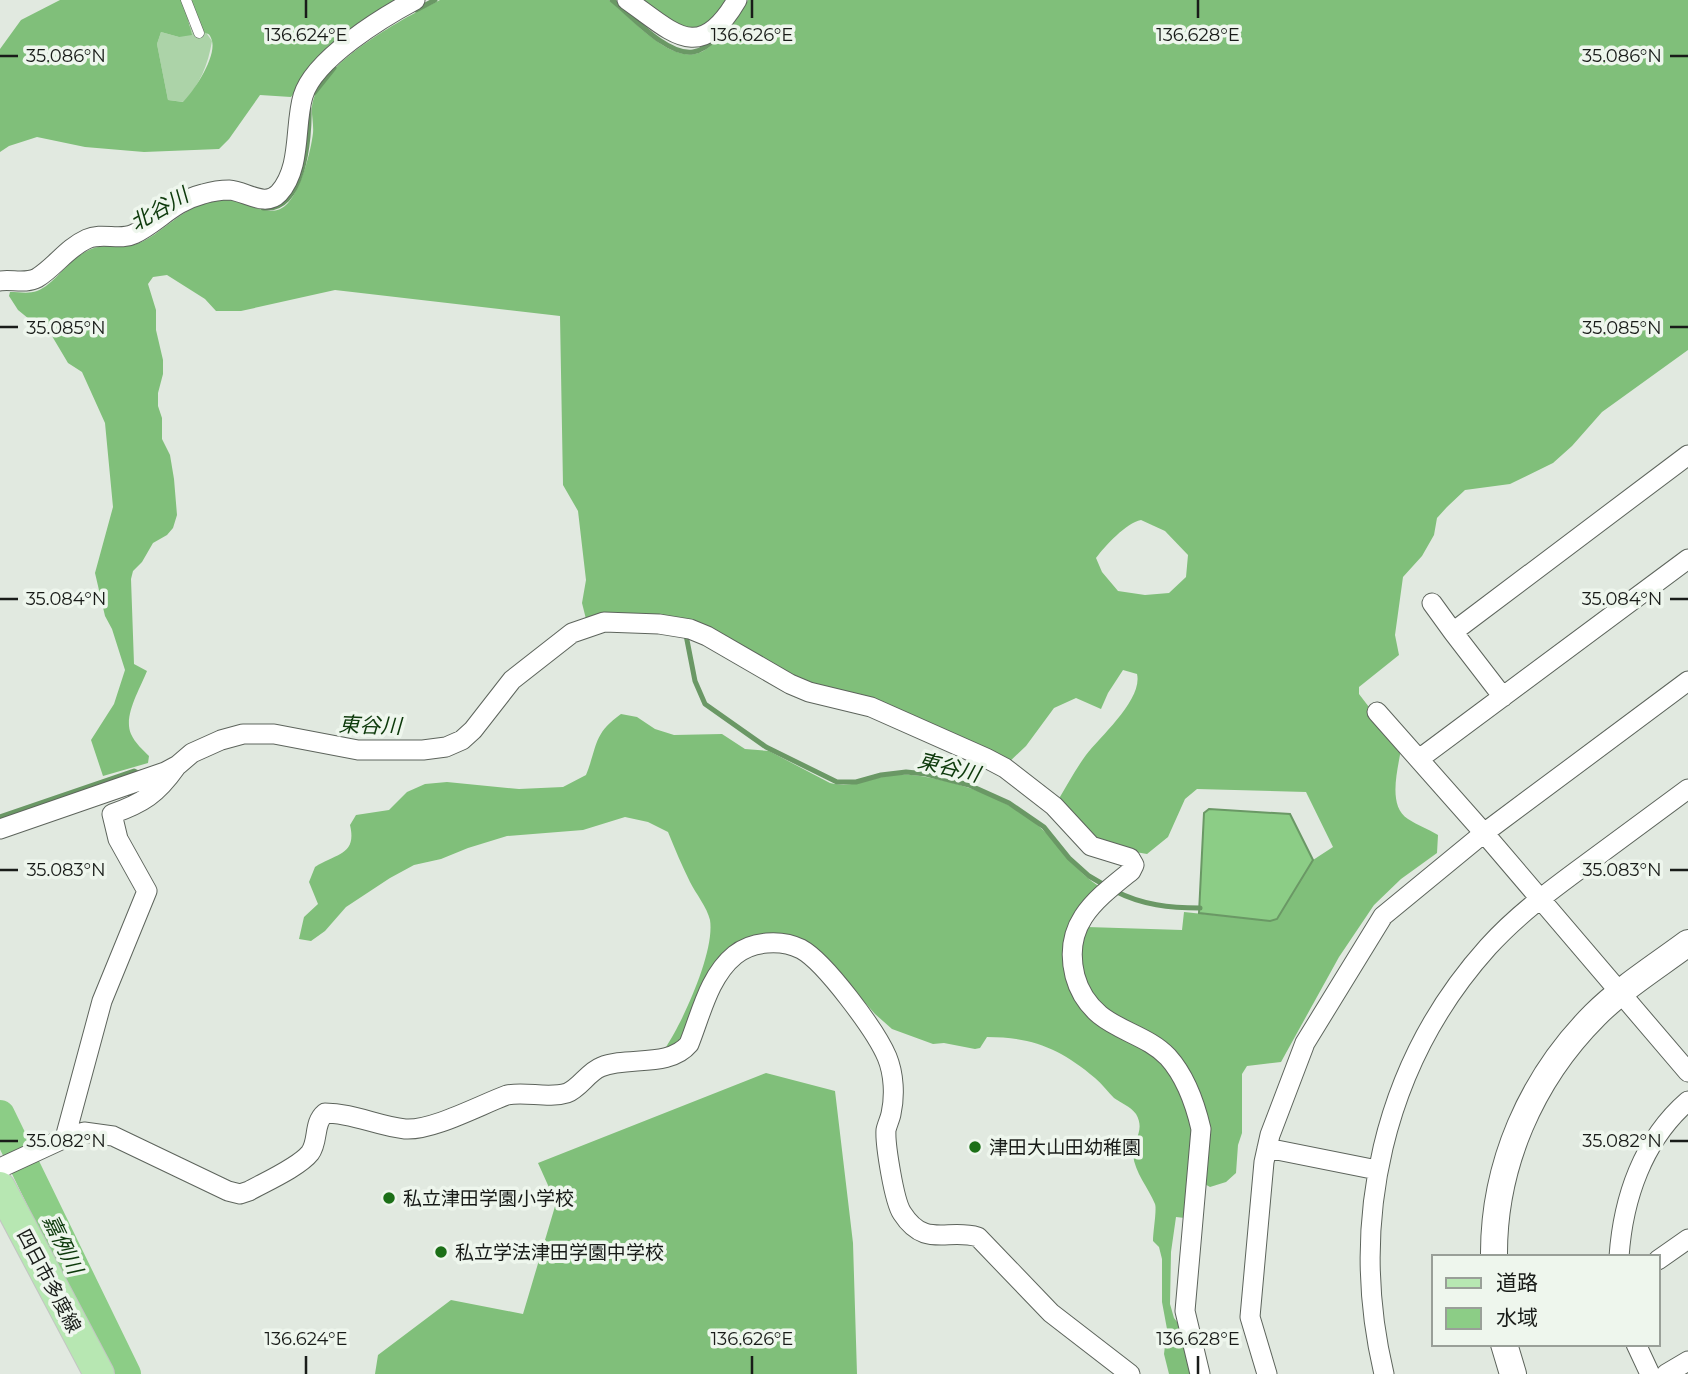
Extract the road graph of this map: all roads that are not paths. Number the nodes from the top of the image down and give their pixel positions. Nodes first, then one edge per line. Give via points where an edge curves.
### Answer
1 (186, 0) edge
2 (415, 0) edge
3 (626, 0) edge
4 (737, 0) edge
5 (199, 33) dead end
6 (0, 281) edge
7 (1688, 455) edge
8 (1688, 559) edge
9 (1432, 603) dead end
10 (1453, 632) junction
11 (1688, 681) edge
12 (1503, 697) junction
13 (1377, 712) dead end
14 (1419, 759) junction
15 (178, 765) junction
16 (1688, 789) edge
17 (0, 829) edge
18 (1485, 833) junction
19 (1539, 899) junction
20 (1688, 943) edge
21 (1619, 993) junction
22 (1688, 1072) edge
23 (1688, 1101) edge
24 (65, 1138) junction
25 (1267, 1148) junction
26 (1377, 1170) junction
27 (1, 1173) edge
28 (1688, 1239) edge
29 (1494, 1255) edge
30 (1619, 1255) edge
31 (1660, 1260) edge
32 (1505, 1346) edge
33 (1637, 1346) edge
34 (1688, 1360) edge
35 (99, 1374) edge
36 (1130, 1374) edge
37 (1200, 1374) edge
38 (1267, 1374) edge
39 (1384, 1374) edge
40 (1513, 1374) edge
41 (1650, 1374) edge
42 (1666, 1374) edge

1 - 5 lane
2 - 6 street via 351,41 304,92 291,170 274,198 265,200 229,190 204,193 168,209 131,236 87,239 36,279
3 - 4 street via 674,33 694,39 712,32
7 - 10 street
8 - 12 street
9 - 10 street
10 - 12 street
11 - 18 street
12 - 14 street
13 - 14 street
14 - 18 street
15 - 17 street
15 - 24 street via 152,797 112,814 118,839 147,891 103,1001
15 - 37 street via 192,753 243,734 274,734 358,750 446,747 473,730 512,680 572,633 604,622 690,629 790,684 871,707 1005,768 1054,806 1091,846 1130,858 1134,865 1086,913 1074,937 1072,964 1077,986 1102,1016 1166,1055 1180,1072 1197,1111 1200,1129 1185,1311
16 - 19 street
18 - 19 street
18 - 25 street via 1383,916 1305,1043
19 - 21 street
19 - 26 street via 1489,946 1438,1016 1396,1100
20 - 21 street
21 - 22 street
21 - 29 street via 1564,1051 1520,1124 1501,1182
23 - 30 street via 1667,1123 1637,1171 1626,1205
24 - 27 street
24 - 36 street via 84,1132 113,1136 240,1194 304,1159 325,1113 406,1129 423,1128 507,1095 568,1093 602,1066 683,1051 725,964 751,946 782,944 811,956 868,1022 888,1058 894,1088 886,1130 895,1199 902,1213 916,1229 931,1236 978,1237 1051,1313
25 - 26 street
25 - 38 street via 1250,1317
26 - 39 street via 1369,1276
27 - 35 main road, 四日市多度線
28 - 31 street
32 - 40 street
33 - 41 street
34 - 42 street

